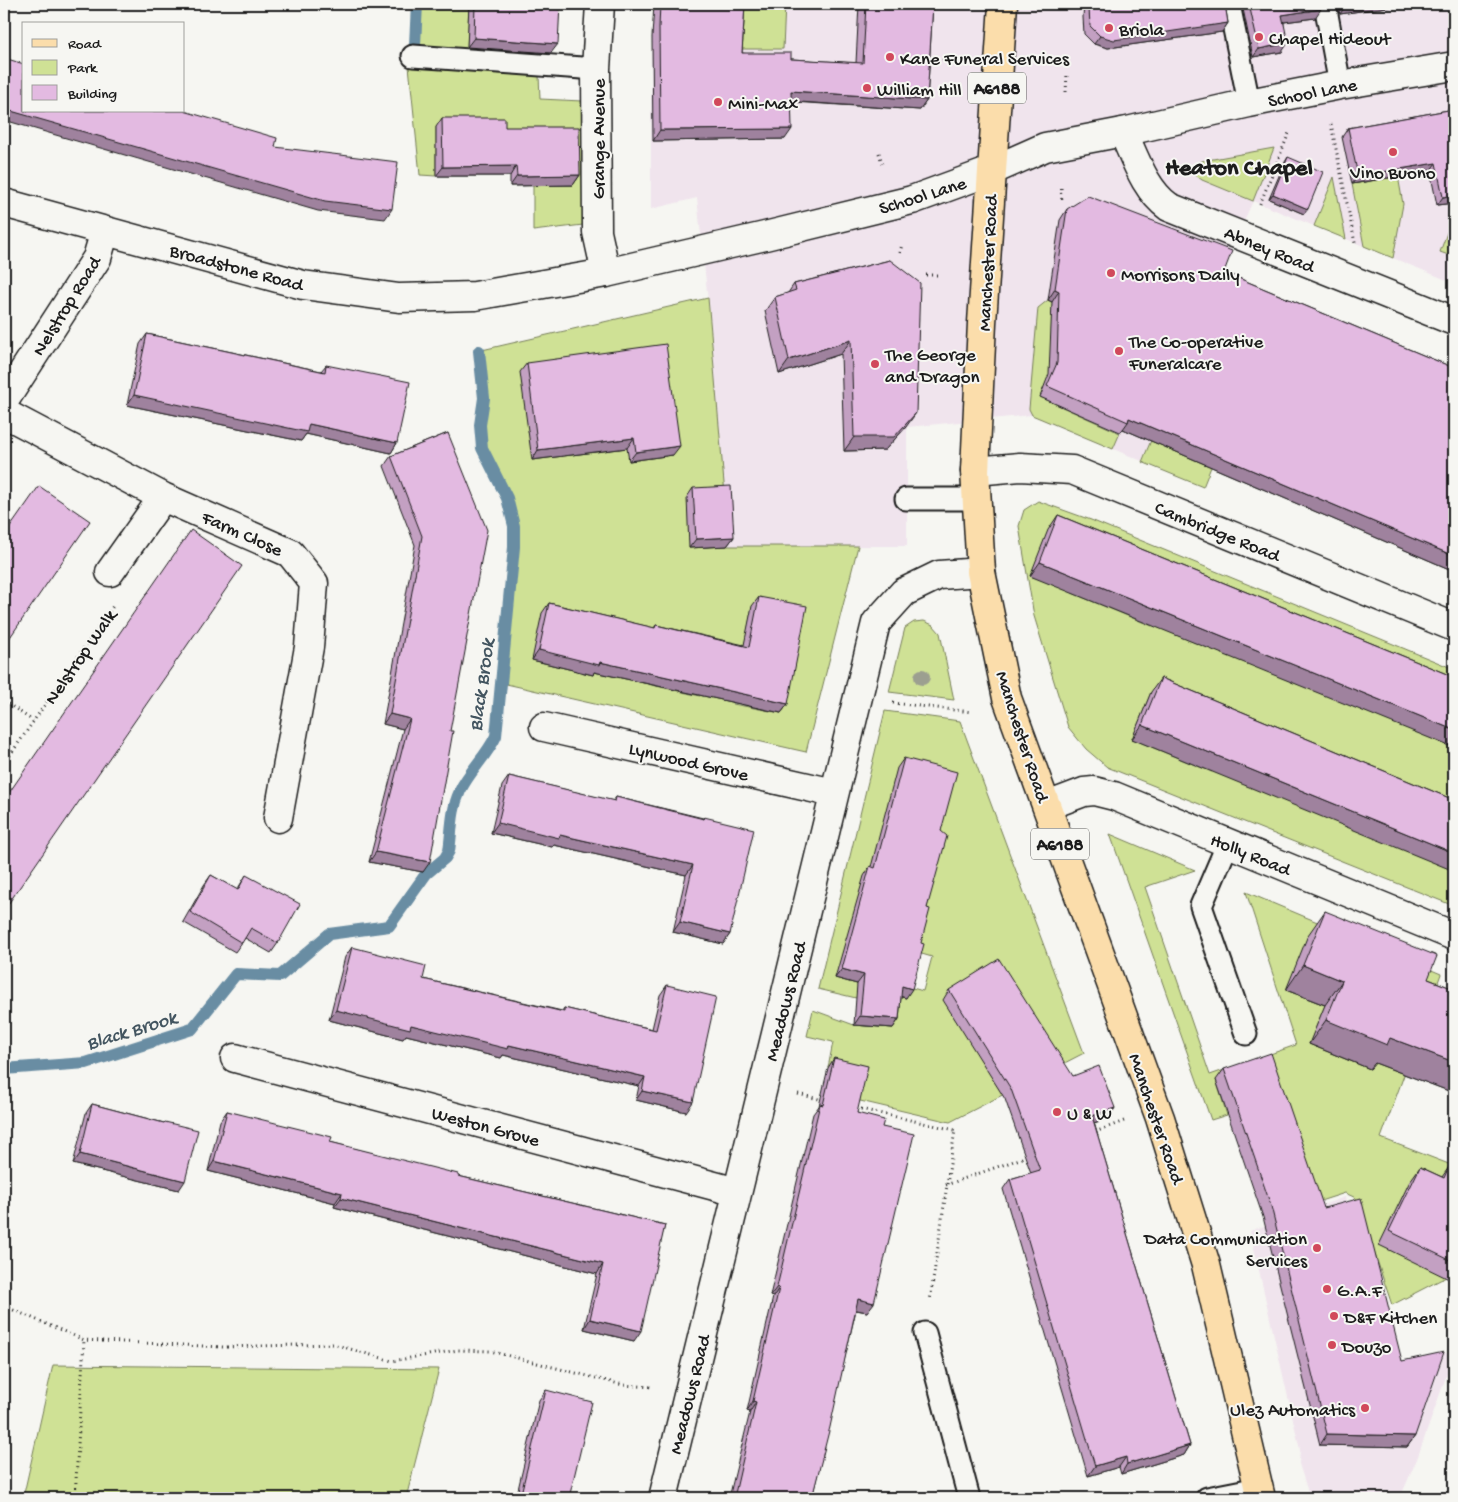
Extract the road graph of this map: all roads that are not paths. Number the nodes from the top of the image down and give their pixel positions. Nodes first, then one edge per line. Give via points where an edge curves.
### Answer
1 (600, 4) edge
2 (1002, 4) edge
3 (1229, 4) edge
4 (1325, 4) edge
5 (414, 56) dead end
6 (1454, 66) edge
7 (596, 69) junction
8 (1340, 85) junction
9 (1249, 103) junction
10 (1123, 132) junction
11 (992, 171) junction
12 (4, 203) edge
13 (104, 231) junction
14 (606, 273) junction
15 (475, 296) joint
16 (1454, 321) edge
17 (4, 401) edge
18 (4, 413) edge
19 (975, 471) junction
20 (163, 497) junction
21 (906, 499) dead end
22 (977, 499) junction
23 (110, 572) road end
24 (981, 572) junction
25 (1454, 627) edge
26 (544, 727) dead end
27 (834, 793) junction
28 (1046, 806) junction
29 (278, 818) dead end
30 (1228, 843) junction
31 (1454, 936) edge
32 (1246, 1034) dead end
33 (235, 1058) dead end
34 (737, 1192) junction
35 (925, 1333) road end
36 (1260, 1493) edge
37 (662, 1498) edge
38 (970, 1498) edge
39 (1207, 1498) edge

1 - 7 street, Grange Avenue
2 - 11 main road, Manchester Road / A6188
3 - 9 lane
4 - 8 lane
5 - 7 lane
6 - 8 street, School Lane
7 - 14 street, Grange Avenue via 597,232
8 - 9 street, School Lane
9 - 10 street, School Lane
10 - 11 street, School Lane via 1045,147
10 - 16 street, Abney Road via 1151,190 1169,207
11 - 14 street, School Lane via 912,200
11 - 19 main road, Manchester Road / A6188
12 - 13 street, Broadstone Road
13 - 15 street, Broadstone Road via 302,285 399,298
13 - 17 street, Nelstrop Road via 97,258
14 - 15 street, School Lane
18 - 20 street, Farm Close
19 - 22 main road, Manchester Road / A6188
19 - 25 street, Cambridge Road via 1020,467 1072,470
20 - 23 street
20 - 29 street, Farm Close via 290,553 314,583 309,647
21 - 22 lane
22 - 24 main road, Manchester Road / A6188
24 - 27 street, Meadows Road via 939,575 904,592 876,623
24 - 28 main road, Manchester Road / A6188 via 1007,698
26 - 27 street, Lynwood Grove
27 - 34 street, Meadows Road
28 - 30 street, Holly Road via 1094,791 1114,796
28 - 36 main road, Manchester Road / A6188 via 1160,1118 1206,1266
30 - 31 street, Holly Road
30 - 32 lane via 1201,906
33 - 34 street, Weston Grove
34 - 37 street, Meadows Road
35 - 38 lane
36 - 39 lane

